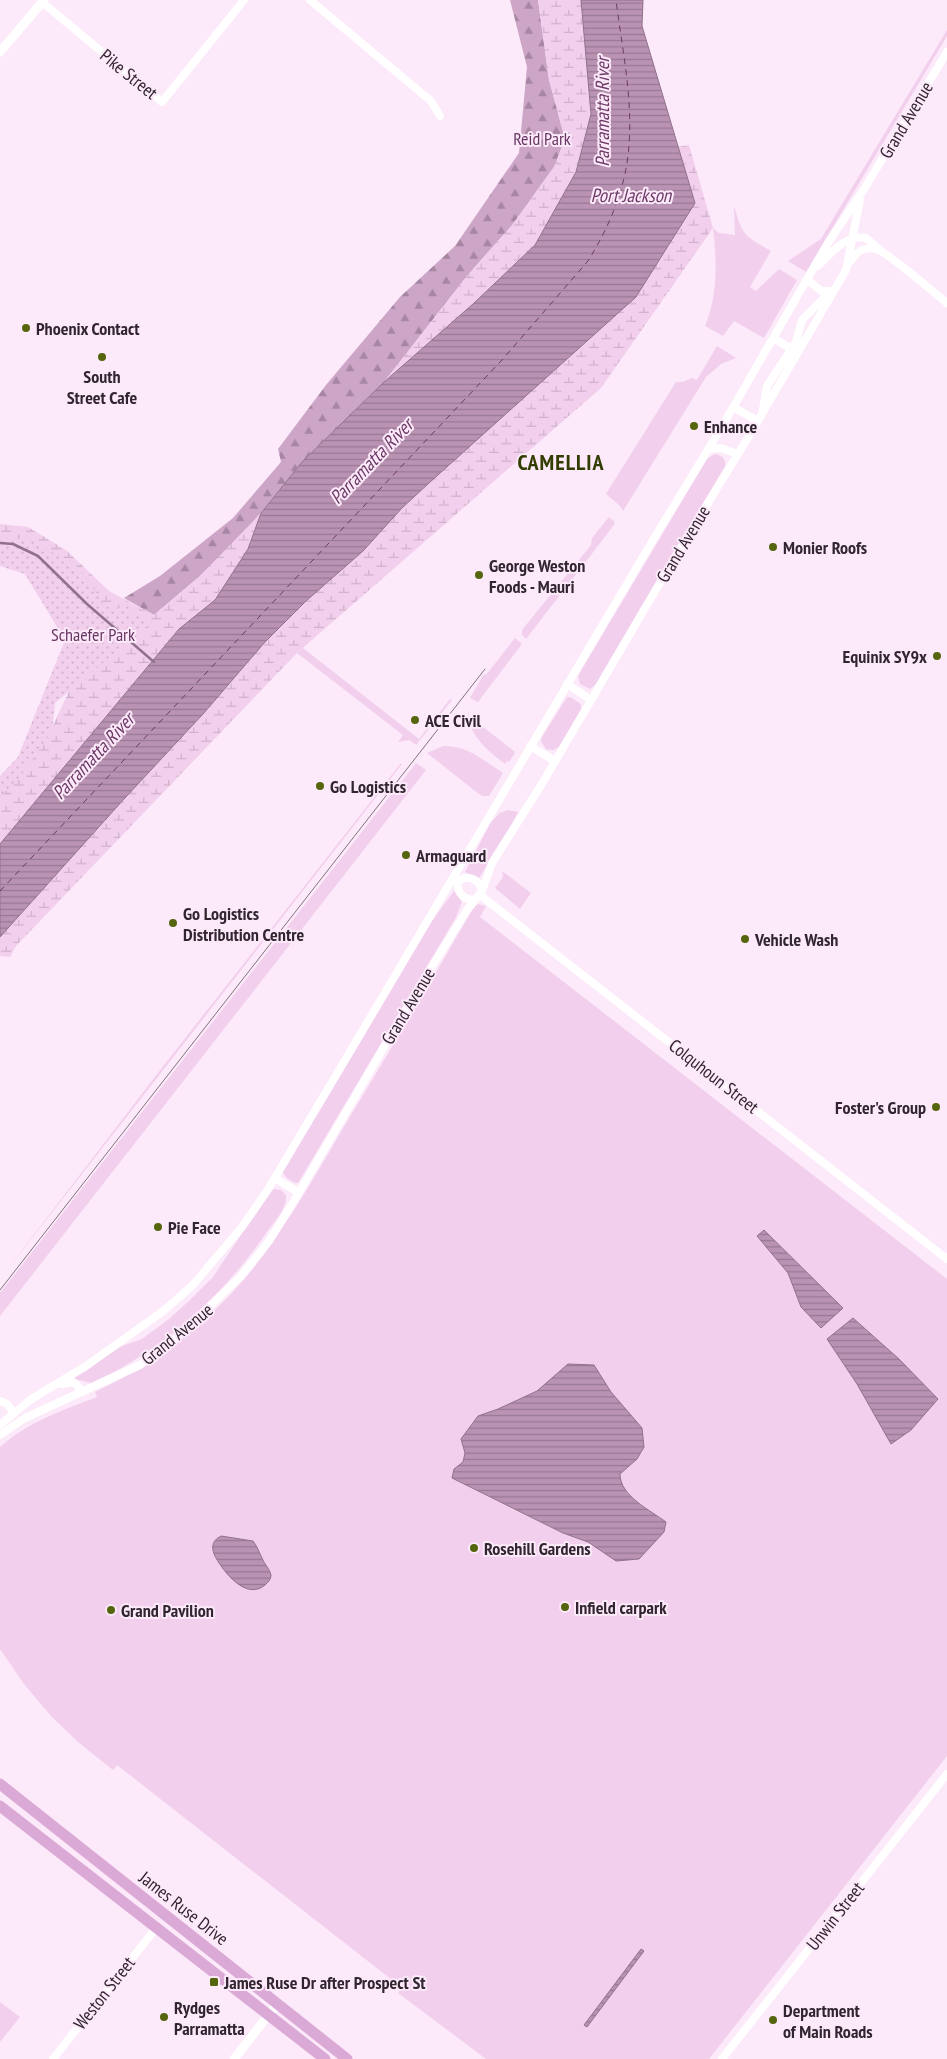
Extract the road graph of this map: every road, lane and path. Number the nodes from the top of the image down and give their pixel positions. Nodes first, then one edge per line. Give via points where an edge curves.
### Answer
1 (244, 0) edge
2 (310, 0) edge
3 (43, 1) edge
4 (0, 52) edge
5 (947, 52) edge
6 (440, 116) dead end
7 (864, 189) junction
8 (856, 216) junction
9 (853, 238) junction
10 (872, 241) junction
11 (880, 250) junction
12 (846, 270) junction
13 (809, 276) junction
14 (834, 288) junction
15 (947, 303) edge
16 (773, 338) junction
17 (795, 350) junction
18 (733, 407) junction
19 (758, 422) junction
20 (709, 449) junction
21 (738, 454) junction
22 (567, 684) junction
23 (591, 700) junction
24 (530, 746) junction
25 (555, 762) junction
26 (489, 817) junction
27 (457, 882) junction
28 (479, 895) junction
29 (424, 928) junction
30 (274, 1178) junction
31 (299, 1194) junction
32 (947, 1259) edge
33 (81, 1392) junction
34 (34, 1398) junction
35 (0, 1401) edge
36 (14, 1413) junction
37 (1, 1421) edge
38 (14, 1424) junction
39 (0, 1435) edge
40 (947, 1774) edge
41 (0, 1784) edge
42 (0, 1806) edge
43 (156, 1928) junction
44 (277, 2004) junction
45 (268, 2016) junction
46 (53, 2059) edge
47 (234, 2059) edge
48 (325, 2059) edge
49 (347, 2059) edge
50 (722, 2059) edge

1 - 3 street, Pike Street via 162,102
2 - 6 street via 431,101
3 - 4 street
5 - 7 street, Grand Avenue
7 - 8 street, Grand Avenue
7 - 13 street, Grand Avenue
8 - 9 street, Grand Avenue
8 - 10 street via 859,227
9 - 10 street via 863,237
9 - 12 street, Grand Avenue
9 - 13 street via 835,249
10 - 11 street
11 - 12 street via 859,250
11 - 15 street
12 - 14 street, Grand Avenue
13 - 14 street via 821,291
13 - 16 street, Grand Avenue
14 - 17 street, Grand Avenue
14 - 17 street via 804,317
16 - 17 street
16 - 18 street, Grand Avenue
17 - 19 street, Grand Avenue
18 - 19 street
18 - 20 street, Grand Avenue
19 - 21 street, Grand Avenue
20 - 21 street via 721,448
20 - 22 street, Grand Avenue
21 - 23 street, Grand Avenue
22 - 23 street
22 - 24 street, Grand Avenue
23 - 25 street, Grand Avenue
24 - 25 street
24 - 26 street, Grand Avenue
25 - 28 street, Grand Avenue via 491,866
26 - 27 street, Grand Avenue
26 - 29 street, Grand Avenue
27 - 28 street via 464,897 471,900
27 - 28 street via 472,879 479,884
27 - 29 street, Grand Avenue
28 - 31 street, Grand Avenue via 415,994
28 - 32 street, Colquhoun Street
29 - 30 street, Grand Avenue
30 - 31 street
30 - 34 street, Grand Avenue via 242,1227 192,1286 138,1330
31 - 33 street, Grand Avenue via 269,1241 242,1275 178,1337 140,1365
33 - 34 street via 74,1383 66,1382
33 - 38 street, Grand Avenue
34 - 36 street, Grand Avenue
35 - 36 street
36 - 37 street, Grand Avenue
36 - 38 street
37 - 38 street
38 - 39 street, Grand Avenue
40 - 50 street, Unwin Street
41 - 44 main road, James Ruse Drive
42 - 43 main road, James Ruse Drive
43 - 45 main road, James Ruse Drive
43 - 46 street, Weston Street
44 - 45 street
44 - 49 main road, James Ruse Drive
45 - 47 street
45 - 48 main road, James Ruse Drive

